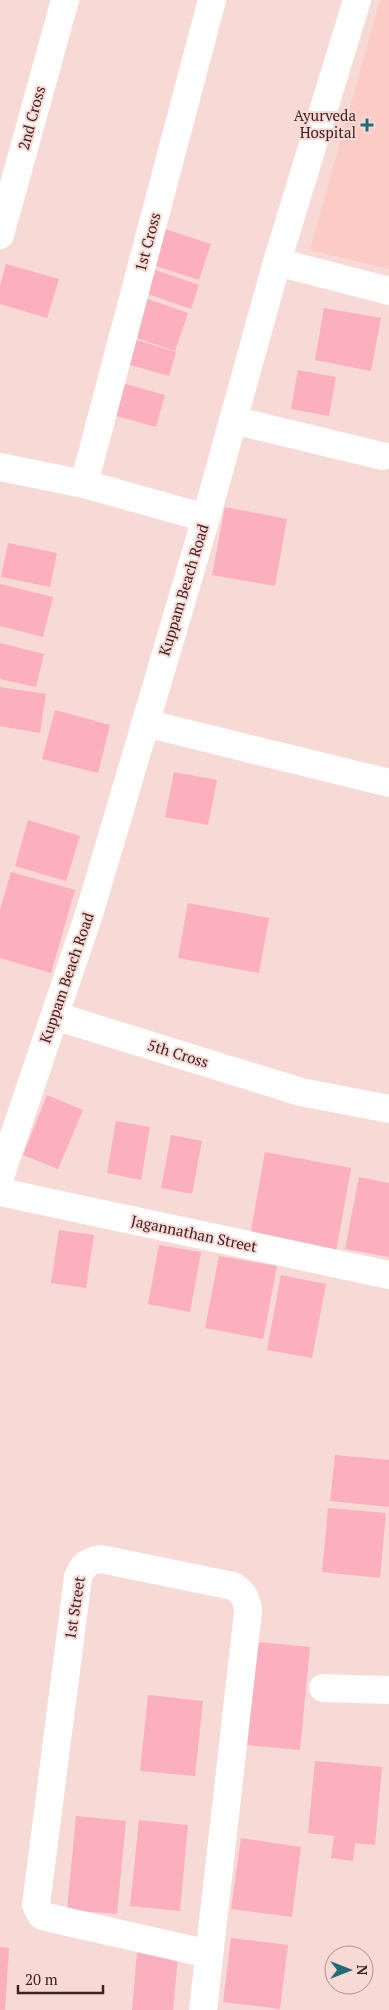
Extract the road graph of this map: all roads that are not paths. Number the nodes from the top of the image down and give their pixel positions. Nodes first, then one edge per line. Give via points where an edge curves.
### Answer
1 (65, 0) edge
2 (212, 0) edge
3 (357, 0) edge
4 (0, 235) edge
5 (277, 262) junction
6 (389, 291) edge
7 (233, 420) junction
8 (382, 456) dead end
9 (0, 467) edge
10 (84, 484) junction
11 (206, 518) junction
12 (145, 723) junction
13 (389, 782) edge
14 (55, 1016) junction
15 (389, 1109) edge
16 (0, 1177) edge
17 (0, 1192) edge
18 (389, 1275) edge
19 (322, 1688) dead end
20 (389, 1690) edge
21 (209, 1954) junction
22 (203, 2010) edge

1 - 4 street, 2nd Cross
2 - 10 street, 1st Cross
3 - 5 street, Kuppam Beach Road
5 - 6 street
5 - 7 street, Kuppam Beach Road
7 - 8 street
7 - 11 street, Kuppam Beach Road
9 - 10 street
10 - 11 street
11 - 12 street, Kuppam Beach Road
12 - 13 street
12 - 14 street, Kuppam Beach Road via 90,911
14 - 15 street, 5th Cross via 302,1092
14 - 16 street, Kuppam Beach Road
17 - 18 street, Jagannathan Street
19 - 20 street
21 - 21 street, 1st Street via 46,1918 36,1905 78,1577 90,1561 101,1559 233,1586 244,1594 247,1601
21 - 22 street, 1st Street

